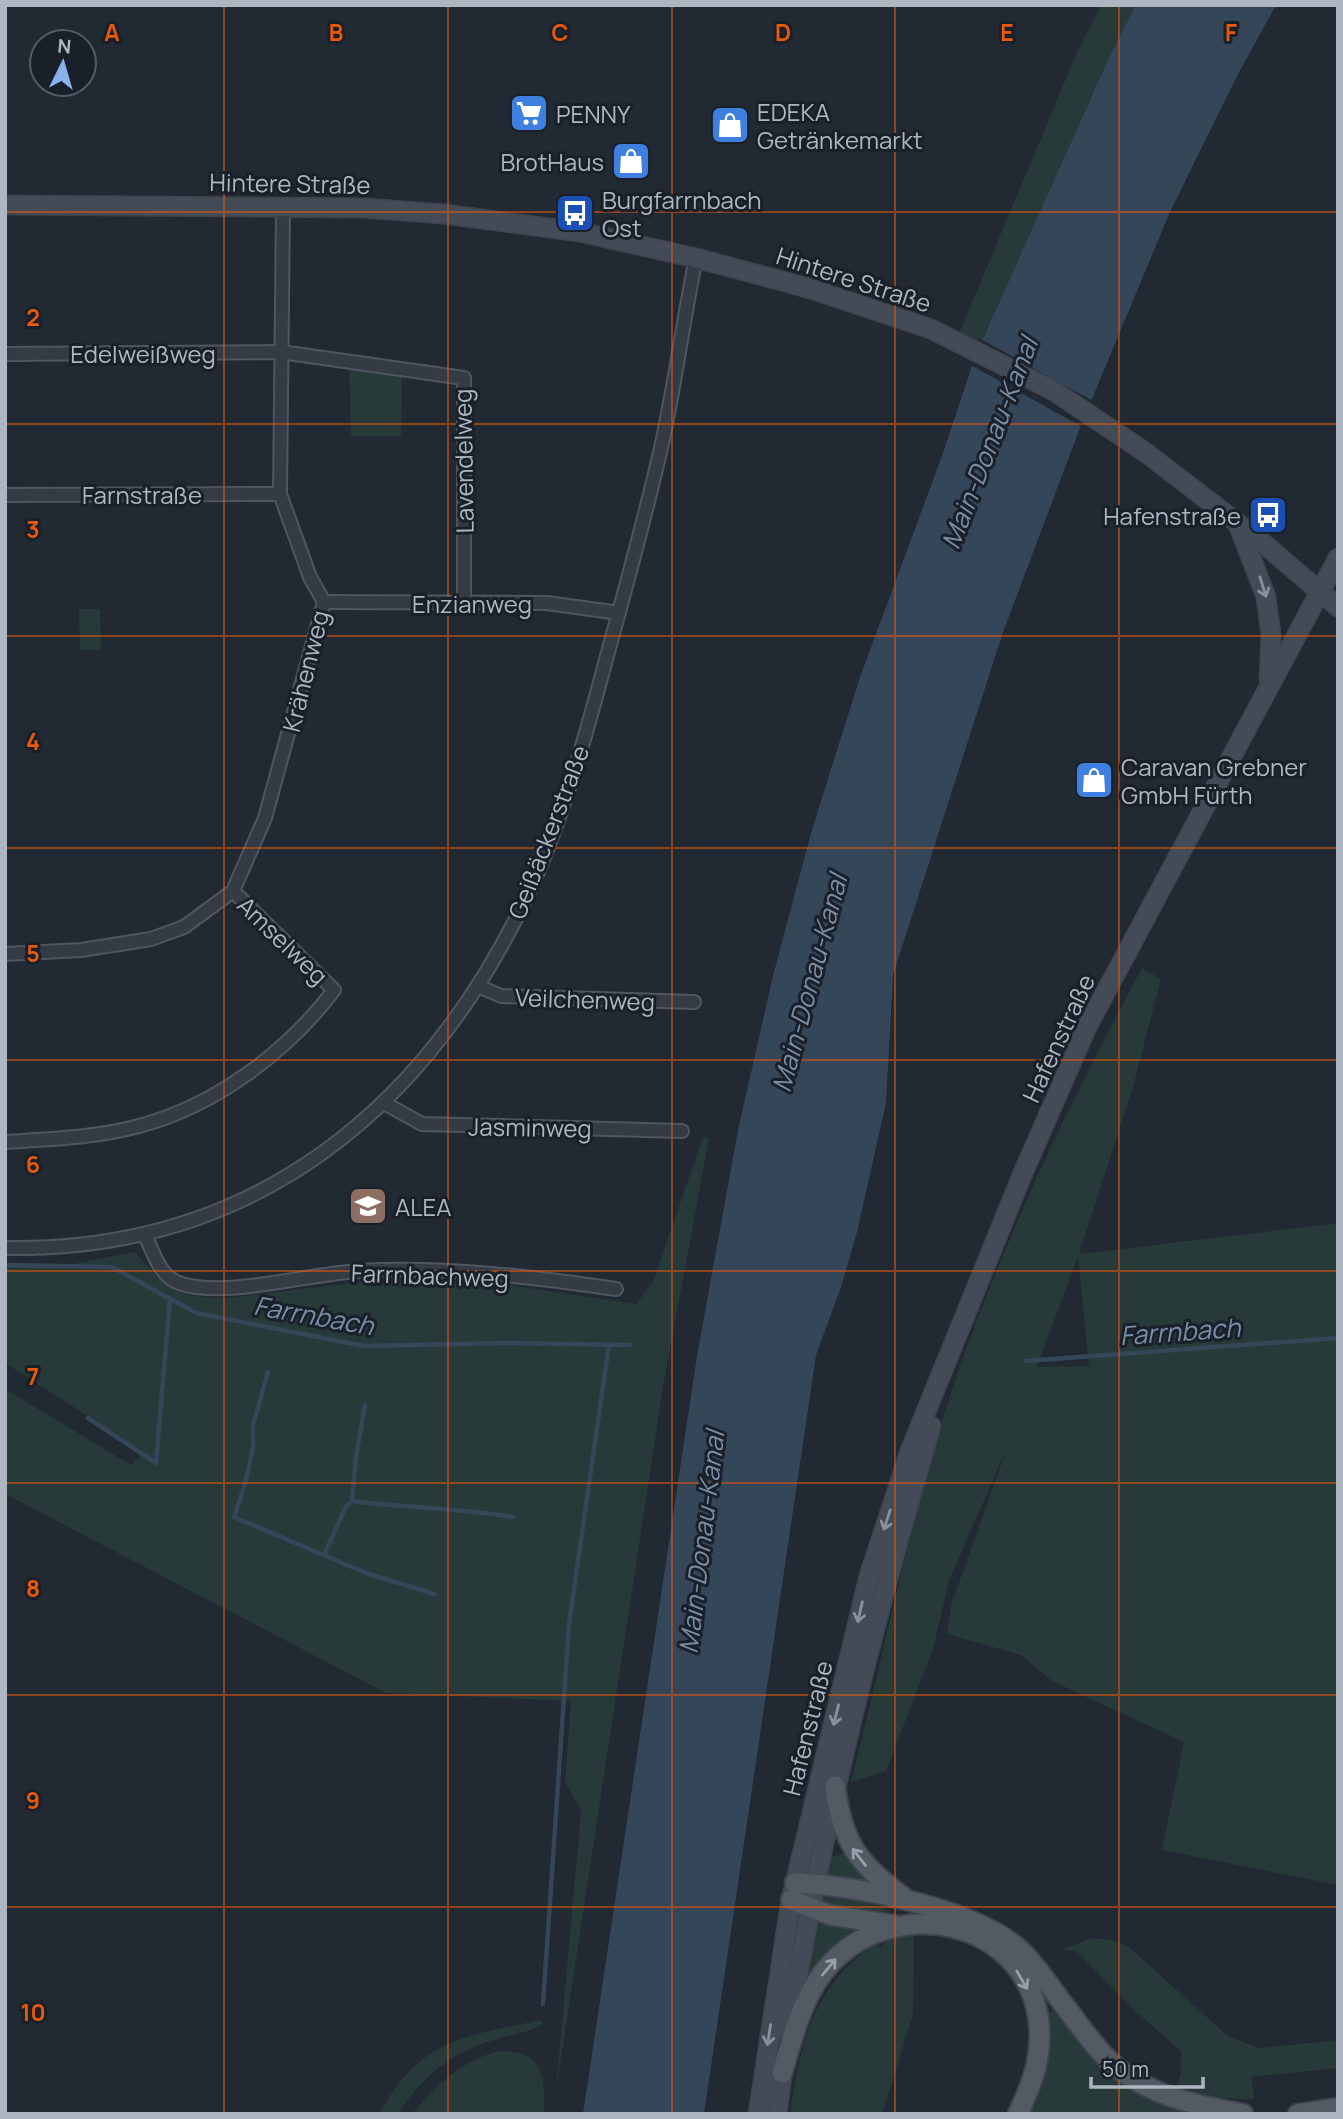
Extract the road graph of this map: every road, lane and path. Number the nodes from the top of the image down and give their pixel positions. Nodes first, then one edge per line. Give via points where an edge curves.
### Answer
1 (5, 205) edge
2 (283, 206) junction
3 (696, 258) junction
4 (281, 352) junction
5 (5, 354) edge
6 (280, 494) junction
7 (5, 495) edge
8 (1238, 524) junction
9 (1338, 558) edge
10 (1319, 588) junction
11 (324, 602) junction
12 (464, 602) junction
13 (1338, 607) edge
14 (619, 613) junction
15 (1269, 683) junction
16 (233, 891) junction
17 (5, 954) edge
18 (478, 986) junction
19 (694, 1002) dead end
20 (384, 1103) junction
21 (682, 1131) dead end
22 (5, 1142) edge
23 (145, 1235) junction
24 (5, 1248) edge
25 (616, 1289) dead end
26 (946, 1365) junction
27 (835, 1786) junction
28 (800, 1889) junction
29 (910, 1902) junction
30 (809, 1909) junction
31 (895, 1925) junction
32 (782, 2073) junction
33 (1338, 2108) edge
34 (758, 2114) edge
35 (777, 2114) edge
36 (1018, 2114) edge
37 (1243, 2114) edge
38 (1298, 2114) edge

1 - 2 main road, Hintere Straße
2 - 3 main road, Hintere Straße via 457,216 580,232
2 - 4 street, Krähenweg
3 - 8 main road, Hintere Straße via 808,288 931,329 1054,391 1145,452
3 - 14 street, Geißäckerstraße via 660,450
4 - 5 street, Edelweißweg
4 - 6 street, Krähenweg
4 - 12 street, Lavendelweg via 464,378
6 - 7 street, Farnstraße
6 - 11 street, Krähenweg via 310,577
8 - 10 main road, Hintere Straße
8 -> 15 main road via 1266,597
9 - 10 main road, Hafenstraße
10 - 13 main road, Hintere Straße
10 - 15 main road, Hafenstraße
11 - 12 street, Enzianweg
11 - 16 street, Krähenweg via 265,818
12 - 14 street, Enzianweg via 547,603
14 - 18 street, Geißäckerstraße via 559,817 529,891
15 - 26 main road, Hafenstraße via 1087,1027
16 - 17 street via 184,926 150,939 82,950
16 - 22 street, Amselweg via 334,990 314,1016 254,1069 196,1104 140,1126 83,1138
18 - 19 street, Veilchenweg via 501,996
18 - 20 street, Geißäckerstraße
20 - 21 street, Jasminweg via 422,1124
20 - 23 street, Geißäckerstraße via 290,1176 204,1217
23 - 24 street, Geißäckerstraße via 71,1247
23 - 25 street, Farrnbachweg via 160,1270 180,1284 254,1286 330,1274 393,1271 487,1275
26 - 27 main road, Hafenstraße
26 -> 28 main road, Hafenstraße via 910,1451 869,1576
27 - 28 main road, Hafenstraße
29 -> 27 main road via 874,1876 850,1845 839,1819
28 - 29 main road
28 - 30 main road
28 -> 34 main road, Hafenstraße
29 - 37 main road via 978,1923 1020,1950 1114,2066 1139,2082 1194,2106
30 - 31 main road
30 - 32 main road
32 -> 31 main road via 801,2011 831,1964 847,1948
31 -> 36 main road via 924,1922 953,1927 1001,1952 1017,1970 1038,2015 1040,2050 1035,2077
32 - 35 main road
33 - 38 main road

